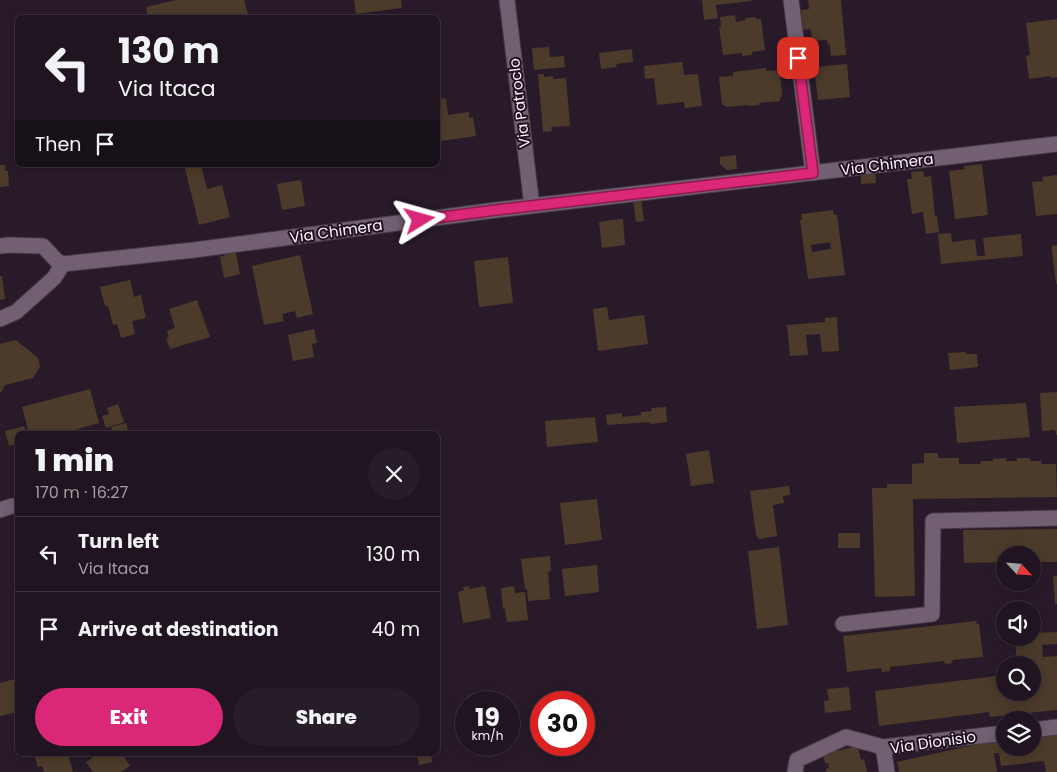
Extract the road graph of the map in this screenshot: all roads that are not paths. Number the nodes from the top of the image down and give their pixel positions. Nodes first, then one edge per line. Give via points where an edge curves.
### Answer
1 (507, 0) edge
2 (791, 0) edge
3 (1057, 144) edge
4 (813, 173) junction
5 (532, 206) junction
6 (0, 246) edge
7 (63, 264) junction
8 (0, 319) edge
9 (1057, 518) edge
10 (843, 624) dead end
11 (1057, 727) edge
12 (1041, 729) edge
13 (996, 734) edge
14 (884, 747) junction
15 (795, 772) edge
16 (887, 772) edge

1 - 5 street, Via Patroclo
2 - 4 street
3 - 4 street, Via Chimera
4 - 5 street, Via Chimera
5 - 7 street, Via Chimera
6 - 7 street via 43,246
7 - 8 street via 54,278 16,312
9 - 10 street via 933,521 932,614
11 - 12 street
13 - 14 street, Via Dionisio
14 - 15 street via 846,737 797,760
14 - 16 street, Via Dionisio

